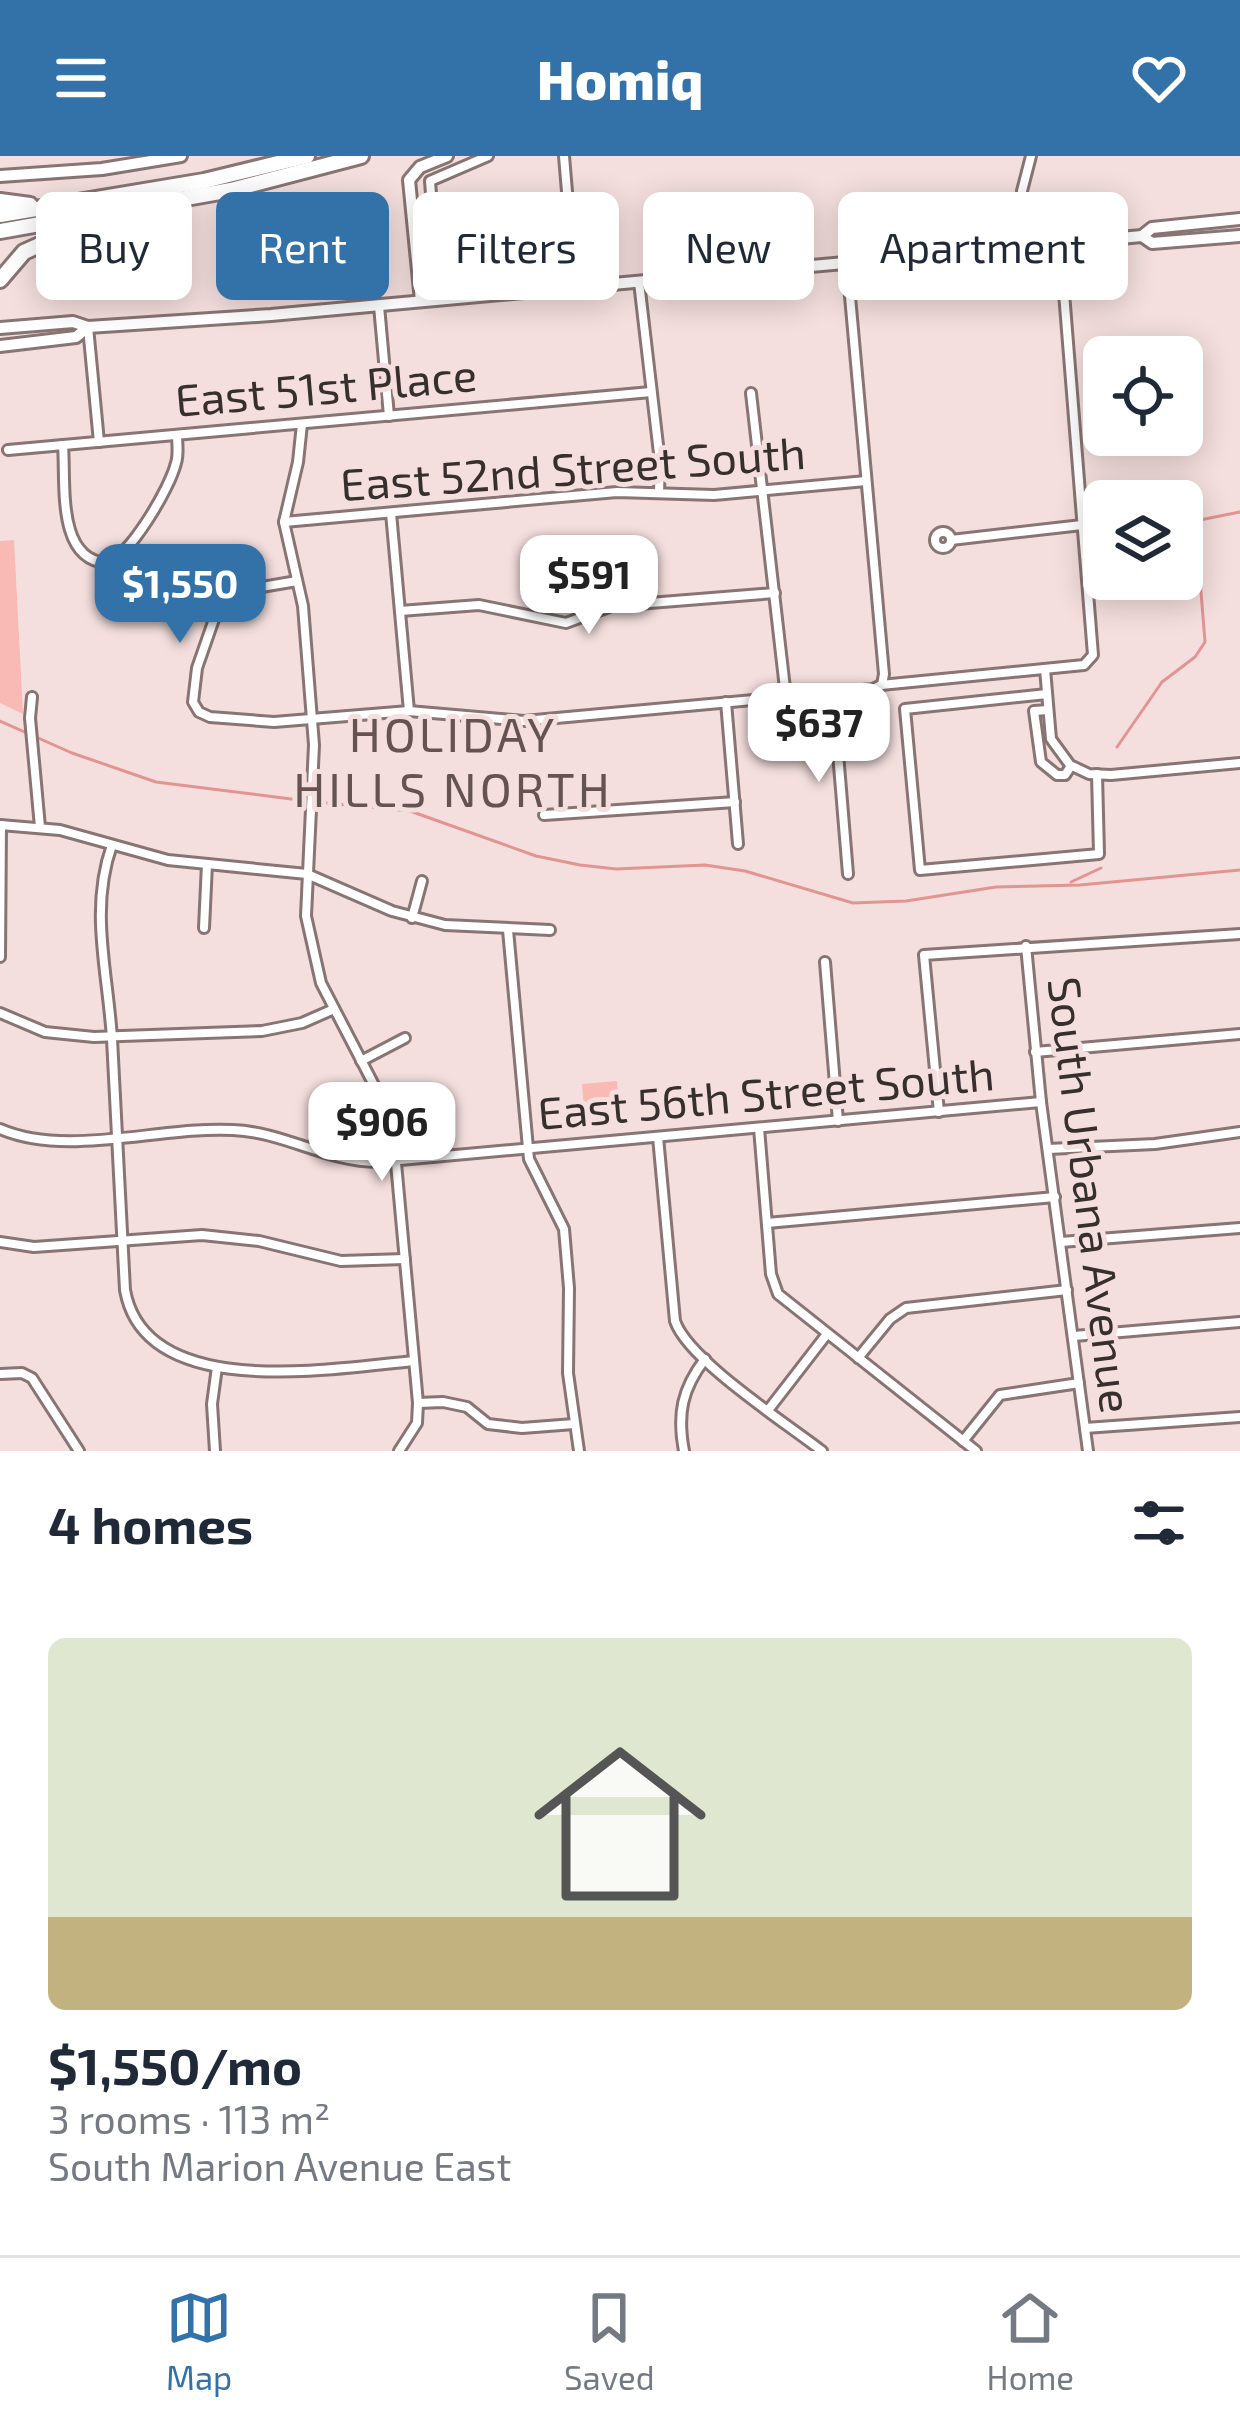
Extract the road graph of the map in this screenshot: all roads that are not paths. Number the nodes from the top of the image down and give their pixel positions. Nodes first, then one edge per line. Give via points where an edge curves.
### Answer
1 (181, 156) edge
2 (307, 156) edge
3 (361, 156) edge
4 (447, 156) edge
5 (488, 156) edge
6 (564, 156) edge
7 (1031, 156) edge
8 (469, 160) edge
9 (0, 176) edge
10 (140, 192) edge
11 (431, 192) edge
12 (567, 192) edge
13 (1022, 192) edge
14 (192, 198) edge
15 (0, 201) edge
16 (36, 206) edge
17 (36, 210) edge
18 (0, 215) edge
19 (413, 218) edge
20 (1240, 219) edge
21 (36, 225) edge
22 (0, 231) edge
23 (1142, 236) junction
24 (1240, 236) edge
25 (1128, 237) edge
26 (36, 244) edge
27 (838, 263) edge
28 (0, 280) edge
29 (639, 282) junction
30 (619, 284) edge
31 (431, 300) edge
32 (850, 300) edge
33 (1064, 300) edge
34 (421, 301) joint
35 (379, 304) junction
36 (88, 327) junction
37 (0, 328) edge
38 (0, 346) edge
39 (651, 392) junction
40 (752, 393) dead end
41 (389, 416) junction
42 (302, 424) junction
43 (177, 434) junction
44 (99, 442) junction
45 (63, 446) junction
46 (8, 450) dead end
47 (866, 481) junction
48 (764, 490) junction
49 (659, 492) junction
50 (391, 513) junction
51 (284, 522) junction
52 (1082, 525) junction
53 (951, 540) dead end
54 (297, 581) junction
55 (775, 593) junction
56 (400, 611) junction
57 (1045, 669) junction
58 (881, 685) junction
59 (833, 693) junction
60 (1047, 694) junction
61 (32, 697) dead end
62 (786, 697) junction
63 (726, 702) junction
64 (1048, 710) junction
65 (409, 711) junction
66 (311, 719) junction
67 (1240, 763) edge
68 (1071, 766) junction
69 (1096, 774) junction
70 (735, 802) junction
71 (544, 814) dead end
72 (0, 825) edge
73 (40, 827) junction
74 (738, 844) dead end
75 (112, 845) junction
76 (207, 864) junction
77 (307, 874) junction
78 (848, 874) dead end
79 (422, 881) dead end
80 (412, 918) junction
81 (204, 928) dead end
82 (508, 930) junction
83 (550, 930) dead end
84 (1240, 934) edge
85 (1026, 946) junction
86 (0, 957) edge
87 (825, 962) dead end
88 (334, 1009) junction
89 (0, 1012) edge
90 (1240, 1034) edge
91 (112, 1036) junction
92 (404, 1038) dead end
93 (1035, 1052) junction
94 (361, 1061) junction
95 (1041, 1102) junction
96 (939, 1112) junction
97 (838, 1121) junction
98 (759, 1128) junction
99 (0, 1129) edge
100 (1240, 1132) edge
101 (116, 1136) junction
102 (658, 1137) junction
103 (527, 1149) junction
104 (1048, 1149) junction
105 (396, 1161) junction
106 (1054, 1197) junction
107 (767, 1223) junction
108 (1240, 1228) edge
109 (122, 1239) junction
110 (0, 1242) edge
111 (1061, 1242) junction
112 (405, 1259) junction
113 (1067, 1290) junction
114 (1240, 1322) edge
115 (827, 1334) junction
116 (1074, 1336) junction
117 (858, 1358) junction
118 (705, 1359) junction
119 (414, 1361) junction
120 (217, 1367) junction
121 (0, 1374) edge
122 (1078, 1383) junction
123 (418, 1403) junction
124 (769, 1410) junction
125 (1240, 1417) edge
126 (574, 1424) junction
127 (1085, 1429) junction
128 (963, 1441) junction
129 (79, 1451) edge
130 (215, 1451) edge
131 (399, 1451) edge
132 (579, 1451) edge
133 (684, 1451) edge
134 (822, 1451) edge
135 (976, 1451) edge
136 (1088, 1451) edge

1 - 9 main road
2 - 10 highway
3 - 14 highway
4 - 19 main road via 410,180
5 - 8 street
6 - 12 street
7 - 13 street
8 - 11 street via 430,181
15 - 16 highway
17 - 18 highway
20 - 23 main road via 1151,228
21 - 22 highway
23 - 24 main road via 1152,243
23 - 25 main road
26 - 28 highway
27 - 29 main road
29 - 30 main road
29 - 39 street
31 - 34 main road
32 - 47 street
33 - 52 street
34 - 35 main road
35 - 36 main road
35 - 41 street
36 - 37 main road
36 - 38 main road via 76,337
36 - 44 street
39 - 41 street, East 51st Place
39 - 49 street
40 - 48 street
41 - 42 street, East 51st Place
42 - 43 street, East 51st Place
42 - 51 street
43 - 44 street, East 51st Place
43 - 45 street via 170,479 125,553 106,563 86,559 72,541
44 - 45 street, East 51st Place
45 - 46 street, East 51st Place
47 - 48 street, East 52nd Street South
47 - 58 street
48 - 49 street, East 52nd Street South
48 - 55 street
49 - 50 street, East 52nd Street South
50 - 51 street, East 52nd Street South
50 - 56 street
51 - 54 street
52 - 53 street
52 - 57 street via 1093,655
54 - 66 street
54 - 66 street via 228,595 213,613 193,696 210,717
55 - 56 street via 611,606 566,623 479,605
55 - 62 street
56 - 65 street
57 - 58 street
57 - 60 street
58 - 59 street
59 - 62 street
59 - 78 street
60 - 64 street
60 - 69 street via 905,710 920,870 1100,854
61 - 73 street
62 - 63 street
63 - 65 street via 524,721
63 - 70 street
64 - 68 street via 1051,739
64 - 68 street via 1034,711 1040,762 1057,775
65 - 66 street
66 - 77 street
67 - 69 street
68 - 69 street
70 - 71 street
70 - 74 street
72 - 73 street
72 - 86 street
73 - 75 street
75 - 76 street
75 - 91 street via 98,912
76 - 77 street
76 - 81 street
77 - 80 street
77 - 88 street via 309,941
79 - 80 street
80 - 82 street
82 - 83 street
82 - 103 street
84 - 85 street
85 - 93 street, South Urbana Avenue
85 - 96 street via 924,955
87 - 97 street
88 - 91 street via 262,1031
88 - 94 street
89 - 91 street via 45,1032
90 - 93 street
91 - 101 street
92 - 94 street
93 - 95 street, South Urbana Avenue
94 - 105 street via 389,1120
95 - 96 street, East 56th Street South
95 - 104 street, South Urbana Avenue
96 - 97 street, East 56th Street South
97 - 98 street, East 56th Street South
98 - 102 street, East 56th Street South
98 - 107 street
99 - 101 street, East 56th Street South via 52,1140
100 - 104 street
101 - 105 street, East 56th Street South via 246,1131 344,1160
101 - 109 street
102 - 103 street, East 56th Street South
102 - 118 street via 675,1321
103 - 105 street, East 56th Street South
103 - 126 street via 564,1229
104 - 106 street, South Urbana Avenue
105 - 112 street
106 - 107 street
106 - 111 street, South Urbana Avenue
107 - 115 street via 773,1285
108 - 111 street
109 - 110 street
109 - 112 street via 231,1237 341,1261
109 - 120 street via 135,1322 158,1342
111 - 113 street, South Urbana Avenue
112 - 119 street
113 - 116 street, South Urbana Avenue
113 - 117 street via 913,1305
114 - 116 street
115 - 117 street
115 - 124 street
116 - 122 street, South Urbana Avenue
117 - 128 street
118 - 124 street
118 - 133 street via 684,1392
119 - 120 street via 271,1372
119 - 123 street
120 - 130 street
121 - 129 street via 37,1383
122 - 127 street, South Urbana Avenue
122 - 128 street via 1000,1395
123 - 126 street via 466,1407 488,1424
123 - 131 street via 417,1423
124 - 134 street
125 - 127 street
126 - 132 street
127 - 136 street, South Urbana Avenue
128 - 135 street

